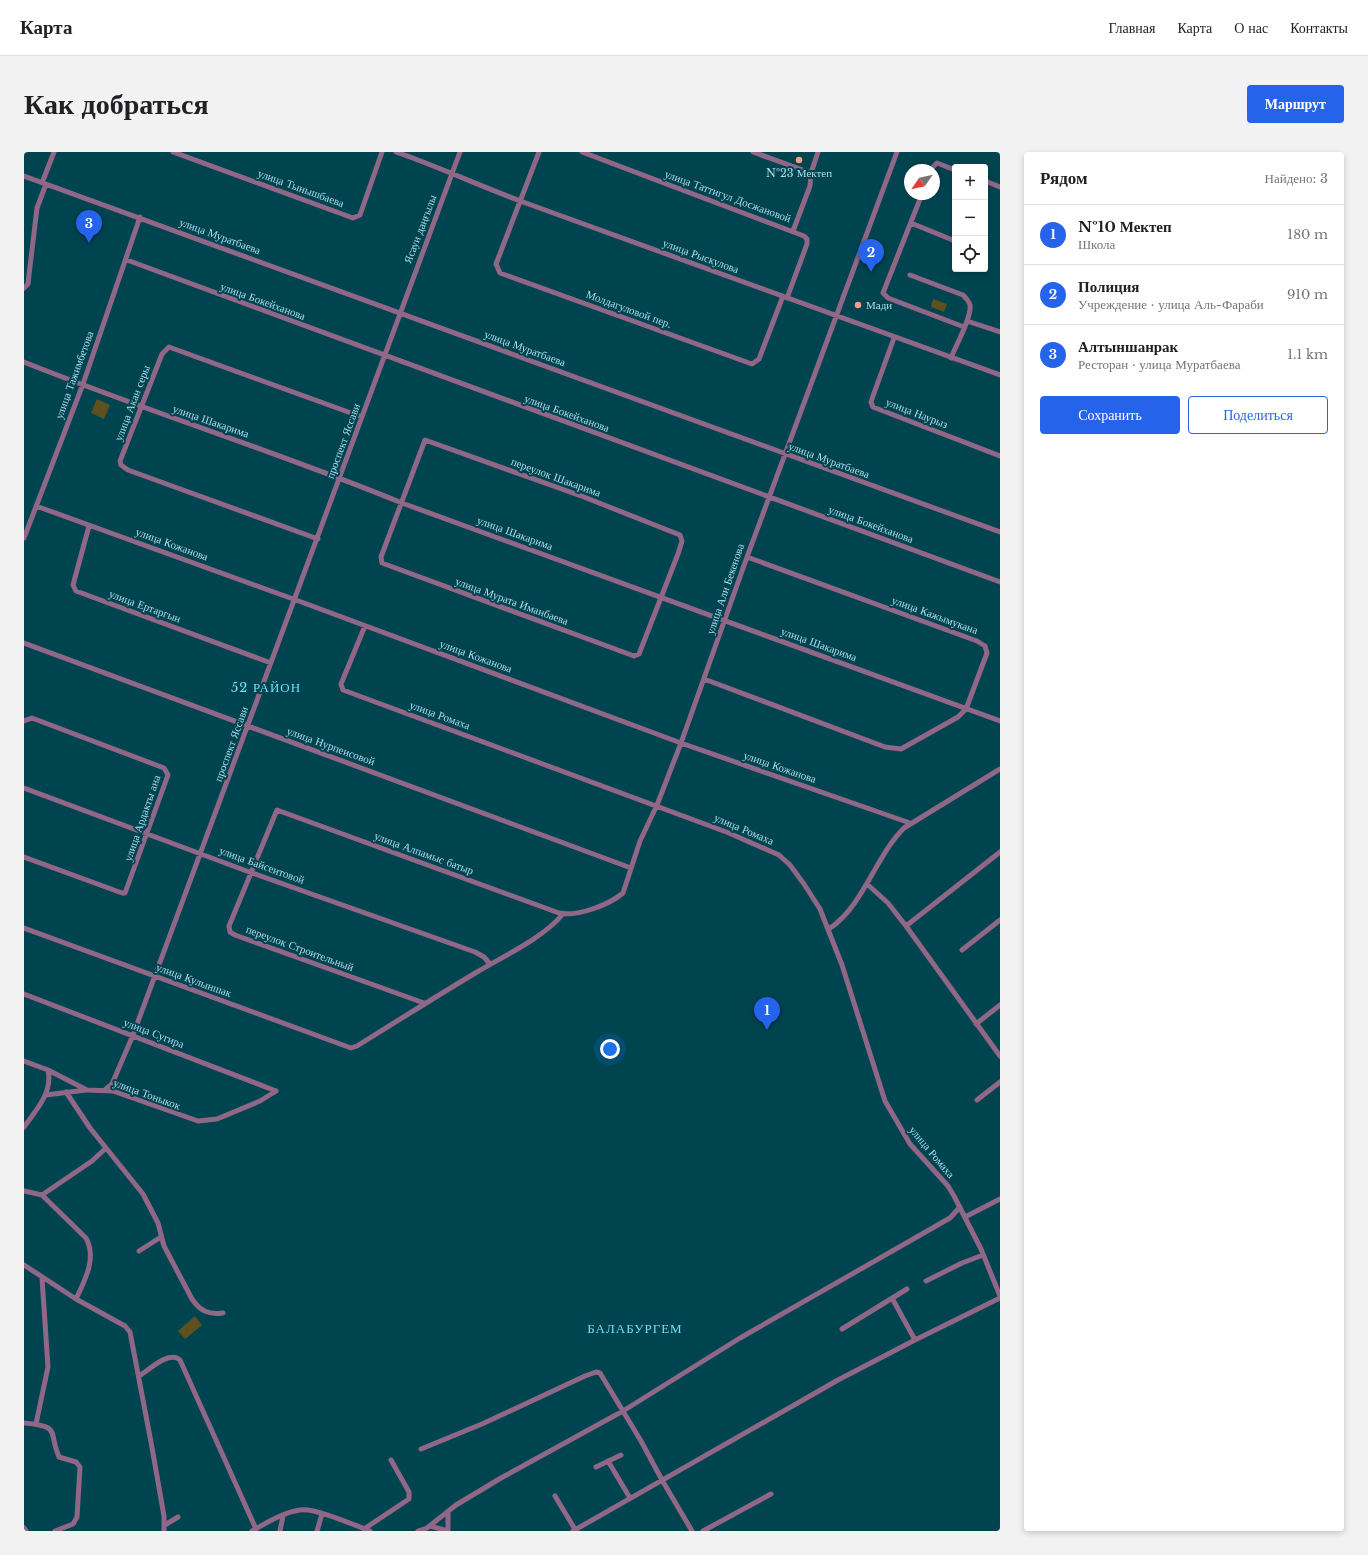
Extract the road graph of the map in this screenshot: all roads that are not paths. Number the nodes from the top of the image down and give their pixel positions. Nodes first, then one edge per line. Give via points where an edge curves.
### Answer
1 (54, 152) edge
2 (173, 152) edge
3 (382, 152) edge
4 (396, 152) edge
5 (460, 152) edge
6 (539, 152) edge
7 (582, 152) edge
8 (753, 152) edge
9 (818, 152) edge
10 (897, 152) edge
11 (940, 164) edge
12 (952, 169) edge
13 (811, 173) junction
14 (452, 174) junction
15 (24, 176) edge
16 (988, 183) edge
17 (44, 184) junction
18 (1000, 187) edge
19 (920, 200) edge
20 (521, 201) junction
21 (140, 218) junction
22 (911, 223) junction
23 (793, 231) junction
24 (952, 240) edge
25 (127, 260) junction
26 (910, 275) dead end
27 (24, 288) edge
28 (785, 297) junction
29 (400, 313) junction
30 (837, 316) junction
31 (966, 324) junction
32 (1000, 332) edge
33 (894, 338) junction
34 (385, 356) junction
35 (951, 358) junction
36 (24, 362) edge
37 (1000, 375) edge
38 (82, 384) junction
39 (142, 407) junction
40 (362, 417) junction
41 (786, 455) junction
42 (1000, 456) edge
43 (340, 477) junction
44 (769, 497) junction
45 (402, 503) junction
46 (36, 506) junction
47 (89, 526) junction
48 (1000, 532) edge
49 (24, 538) edge
50 (318, 539) junction
51 (747, 557) junction
52 (1000, 582) edge
53 (660, 597) junction
54 (296, 600) junction
55 (725, 620) junction
56 (365, 626) junction
57 (24, 643) edge
58 (271, 663) junction
59 (704, 679) junction
60 (966, 709) junction
61 (24, 721) edge
62 (1000, 721) edge
63 (248, 726) junction
64 (681, 743) junction
65 (1000, 769) edge
66 (24, 788) edge
67 (657, 806) junction
68 (277, 810) joint
69 (910, 823) junction
70 (148, 835) junction
71 (1000, 852) edge
72 (200, 853) junction
73 (24, 857) edge
74 (631, 868) junction
75 (252, 873) junction
76 (867, 884) junction
77 (563, 914) junction
78 (1000, 920) edge
79 (906, 926) junction
80 (24, 928) edge
81 (829, 929) junction
82 (962, 950) dead end
83 (490, 964) junction
84 (155, 977) junction
85 (24, 994) edge
86 (424, 1004) junction
87 (1000, 1005) edge
88 (976, 1024) junction
89 (133, 1035) junction
90 (1000, 1056) edge
91 (24, 1061) edge
92 (48, 1070) junction
93 (1000, 1082) edge
94 (106, 1089) junction
95 (87, 1090) junction
96 (66, 1092) junction
97 (46, 1095) junction
98 (977, 1100) dead end
99 (198, 1121) joint
100 (24, 1127) edge
101 (106, 1148) junction
102 (24, 1191) edge
103 (42, 1196) junction
104 (1000, 1199) edge
105 (960, 1207) junction
106 (965, 1217) junction
107 (161, 1237) junction
108 (139, 1251) dead end
109 (983, 1255) junction
110 (24, 1265) edge
111 (42, 1278) junction
112 (926, 1281) dead end
113 (907, 1289) dead end
114 (1000, 1297) edge
115 (892, 1298) junction
116 (76, 1299) junction
117 (223, 1313) dead end
118 (842, 1330) dead end
119 (915, 1340) junction
120 (139, 1376) junction
121 (623, 1411) junction
122 (24, 1423) edge
123 (36, 1424) junction
124 (421, 1449) dead end
125 (621, 1454) dead end
126 (391, 1460) dead end
127 (608, 1461) junction
128 (596, 1467) dead end
129 (662, 1480) junction
130 (771, 1494) dead end
131 (555, 1496) dead end
132 (630, 1498) junction
133 (448, 1512) junction
134 (322, 1514) junction
135 (283, 1516) junction
136 (178, 1517) dead end
137 (165, 1525) junction
138 (430, 1526) junction
139 (24, 1528) edge
140 (355, 1529) edge
141 (364, 1529) junction
142 (254, 1530) edge
143 (26, 1531) edge
144 (55, 1531) edge
145 (164, 1531) edge
146 (280, 1531) edge
147 (317, 1531) edge
148 (370, 1531) edge
149 (418, 1531) edge
150 (448, 1531) edge
151 (575, 1531) edge
152 (692, 1531) edge
153 (703, 1531) edge

1 - 17 street
2 - 3 street, улица Тынышбаева via 353,218 360,214
4 - 14 street, улица Рыскулова
5 - 14 street, Ясауи даңғылы
6 - 20 street
7 - 23 street, улица Таттигул Досжановой
8 - 13 street
9 - 13 street
10 - 30 street, улица Али Бекенова
11 - 12 street
13 - 23 street via 810,186
14 - 20 street, улица Рыскулова
14 - 29 street, Ясауи даңғылы
15 - 17 street, улица Муратбаева
16 - 18 street
17 - 21 street, улица Муратбаева
17 - 27 street via 37,208 28,284
19 - 22 street
20 - 28 street, улица Рыскулова
20 - 28 street, Молдагуловой пер. via 496,264 499,272 748,363 755,363 759,359
21 - 25 street, улица Тажимбетова
21 - 29 street, улица Муратбаева
22 - 24 street
22 - 31 street via 884,295
23 - 28 street, улица Таттигул Досжановой via 804,236 807,244
25 - 34 street, улица Бокейханова
25 - 38 street, улица Тажимбетова
26 - 31 street via 963,295 970,306
28 - 30 street, улица Рыскулова
29 - 34 street, проспект Яссави
29 - 41 street, улица Муратбаева
30 - 33 street, улица Рыскулова
30 - 41 street, улица Али Бекенова
31 - 32 street
31 - 35 street
33 - 35 street, улица Рыскулова
33 - 42 street, улица Наурыз via 871,402 873,407
34 - 40 street, проспект Яссави
34 - 44 street, улица Бокейханова
35 - 37 street, улица Рыскулова
36 - 38 street, улица Шакарима
38 - 39 street, улица Шакарима
38 - 46 street, улица Тажимбетова
39 - 40 street, улица Акан серы via 162,354 169,347
39 - 43 street, улица Шакарима
39 - 50 street, улица Акан серы via 120,461 123,467
40 - 43 street, проспект Яссави
41 - 44 street, улица Али Бекенова
41 - 48 street, улица Муратбаева
43 - 45 street, улица Шакарима
43 - 50 street, проспект Яссави
44 - 51 street, улица Али Бекенова
44 - 52 street, улица Бокейханова
45 - 53 street, улица Шакарима
45 - 53 street, улица Мурата Иманбаева via 381,557 382,563 634,656 639,654
45 - 53 street, переулок Шакарима via 425,440 680,535 682,541
46 - 47 street, улица Кожанова
46 - 49 street, улица Тажимбетова
47 - 54 street, улица Кожанова
47 - 58 street, улица Ертаргын via 73,585 76,591
50 - 54 street, проспект Яссави
51 - 55 street, улица Али Бекенова
51 - 60 street, улица Кажымукана via 984,645 987,653
53 - 55 street, улица Шакарима
54 - 56 street, улица Кожанова
54 - 58 street, проспект Яссави
55 - 59 street, улица Али Бекенова
55 - 60 street, улица Шакарима
56 - 64 street, улица Кожанова
56 - 67 street, улица Ромаха via 341,684 343,690
57 - 63 street, улица Нурпеисовой
58 - 63 street, проспект Яссави
59 - 60 street via 894,750 901,749 958,717
59 - 64 street, улица Али Бекенова
60 - 62 street, улица Шакарима
61 - 70 street, улица Ардакты ана via 32,718 166,770 167,778
63 - 72 street, проспект Яссави
63 - 74 street, улица Нурпеисовой
64 - 67 street, улица Али Бекенова
64 - 69 street, улица Кожанова
65 - 69 street
66 - 70 street, улица Байсеитовой
67 - 74 street, улица Али Бекенова via 644,828
67 - 81 street, улица Ромаха via 779,855 804,884
68 - 75 street, переулок Строительный
68 - 77 street, улица Алпамыс батыр
69 - 76 street via 893,840
70 - 72 street, улица Байсеитовой
70 - 73 street, улица Ардакты ана via 124,893
71 - 79 street
72 - 75 street, улица Байсеитовой
72 - 84 street, проспект Яссави
74 - 77 street, улица Али Бекенова via 620,896 576,914
75 - 83 street, улица Байсеитовой via 475,952
75 - 86 street, переулок Строительный via 229,926 232,934
76 - 79 street via 888,903
76 - 81 street via 845,916
77 - 83 street via 555,923
78 - 82 street
79 - 88 street
80 - 84 street, улица Кулыншак
81 - 105 street, улица Ромаха via 885,1101 910,1144 948,1186
83 - 86 street
84 - 86 street, улица Кулыншак via 346,1048 357,1046
84 - 89 street, проспект Яссави
85 - 89 street, улица Сугира
87 - 88 street
88 - 90 street
89 - 94 street, проспект Яссави via 112,1084
89 - 99 street, улица Сугира via 276,1091 260,1101 217,1119
91 - 92 street
92 - 95 street
92 - 97 street via 49,1083
93 - 98 street
94 - 95 street, улица Тоныкок
94 - 99 street, улица Тоныкок
95 - 96 street, улица Тоныкок
96 - 97 street, улица Тоныкок
96 - 101 street
97 - 100 street
101 - 103 street
101 - 107 street via 143,1194 155,1217
102 - 103 street
103 - 116 street via 86,1238 90,1247 90,1264
104 - 106 street
105 - 106 street, улица Ромаха
105 - 121 street via 950,1218 740,1338
106 - 109 street, улица Ромаха
107 - 108 street
107 - 117 street via 197,1306 208,1313
109 - 112 street
109 - 114 street, улица Ромаха
110 - 111 street
111 - 116 street
111 - 123 street via 48,1367
113 - 115 street
114 - 119 street
115 - 118 street
115 - 119 street
116 - 120 street via 128,1329
119 - 129 street via 838,1380
120 - 137 street
120 - 142 street via 169,1357 180,1360
121 - 124 street via 601,1374 596,1372
121 - 129 street
121 - 133 street via 501,1478
122 - 123 street
123 - 144 street via 47,1427 52,1432 60,1459 76,1462 80,1467 77,1517 73,1524
125 - 127 street
126 - 141 street via 409,1492 409,1499
127 - 128 street
127 - 132 street
129 - 132 street
129 - 152 street
130 - 153 street
131 - 151 street
132 - 151 street
133 - 138 street
133 - 150 street
134 - 135 street via 312,1510 300,1510
134 - 140 street
134 - 147 street
135 - 142 street
135 - 146 street
136 - 137 street
137 - 145 street
138 - 149 street
138 - 150 street
139 - 143 street
140 - 141 street
141 - 148 street

